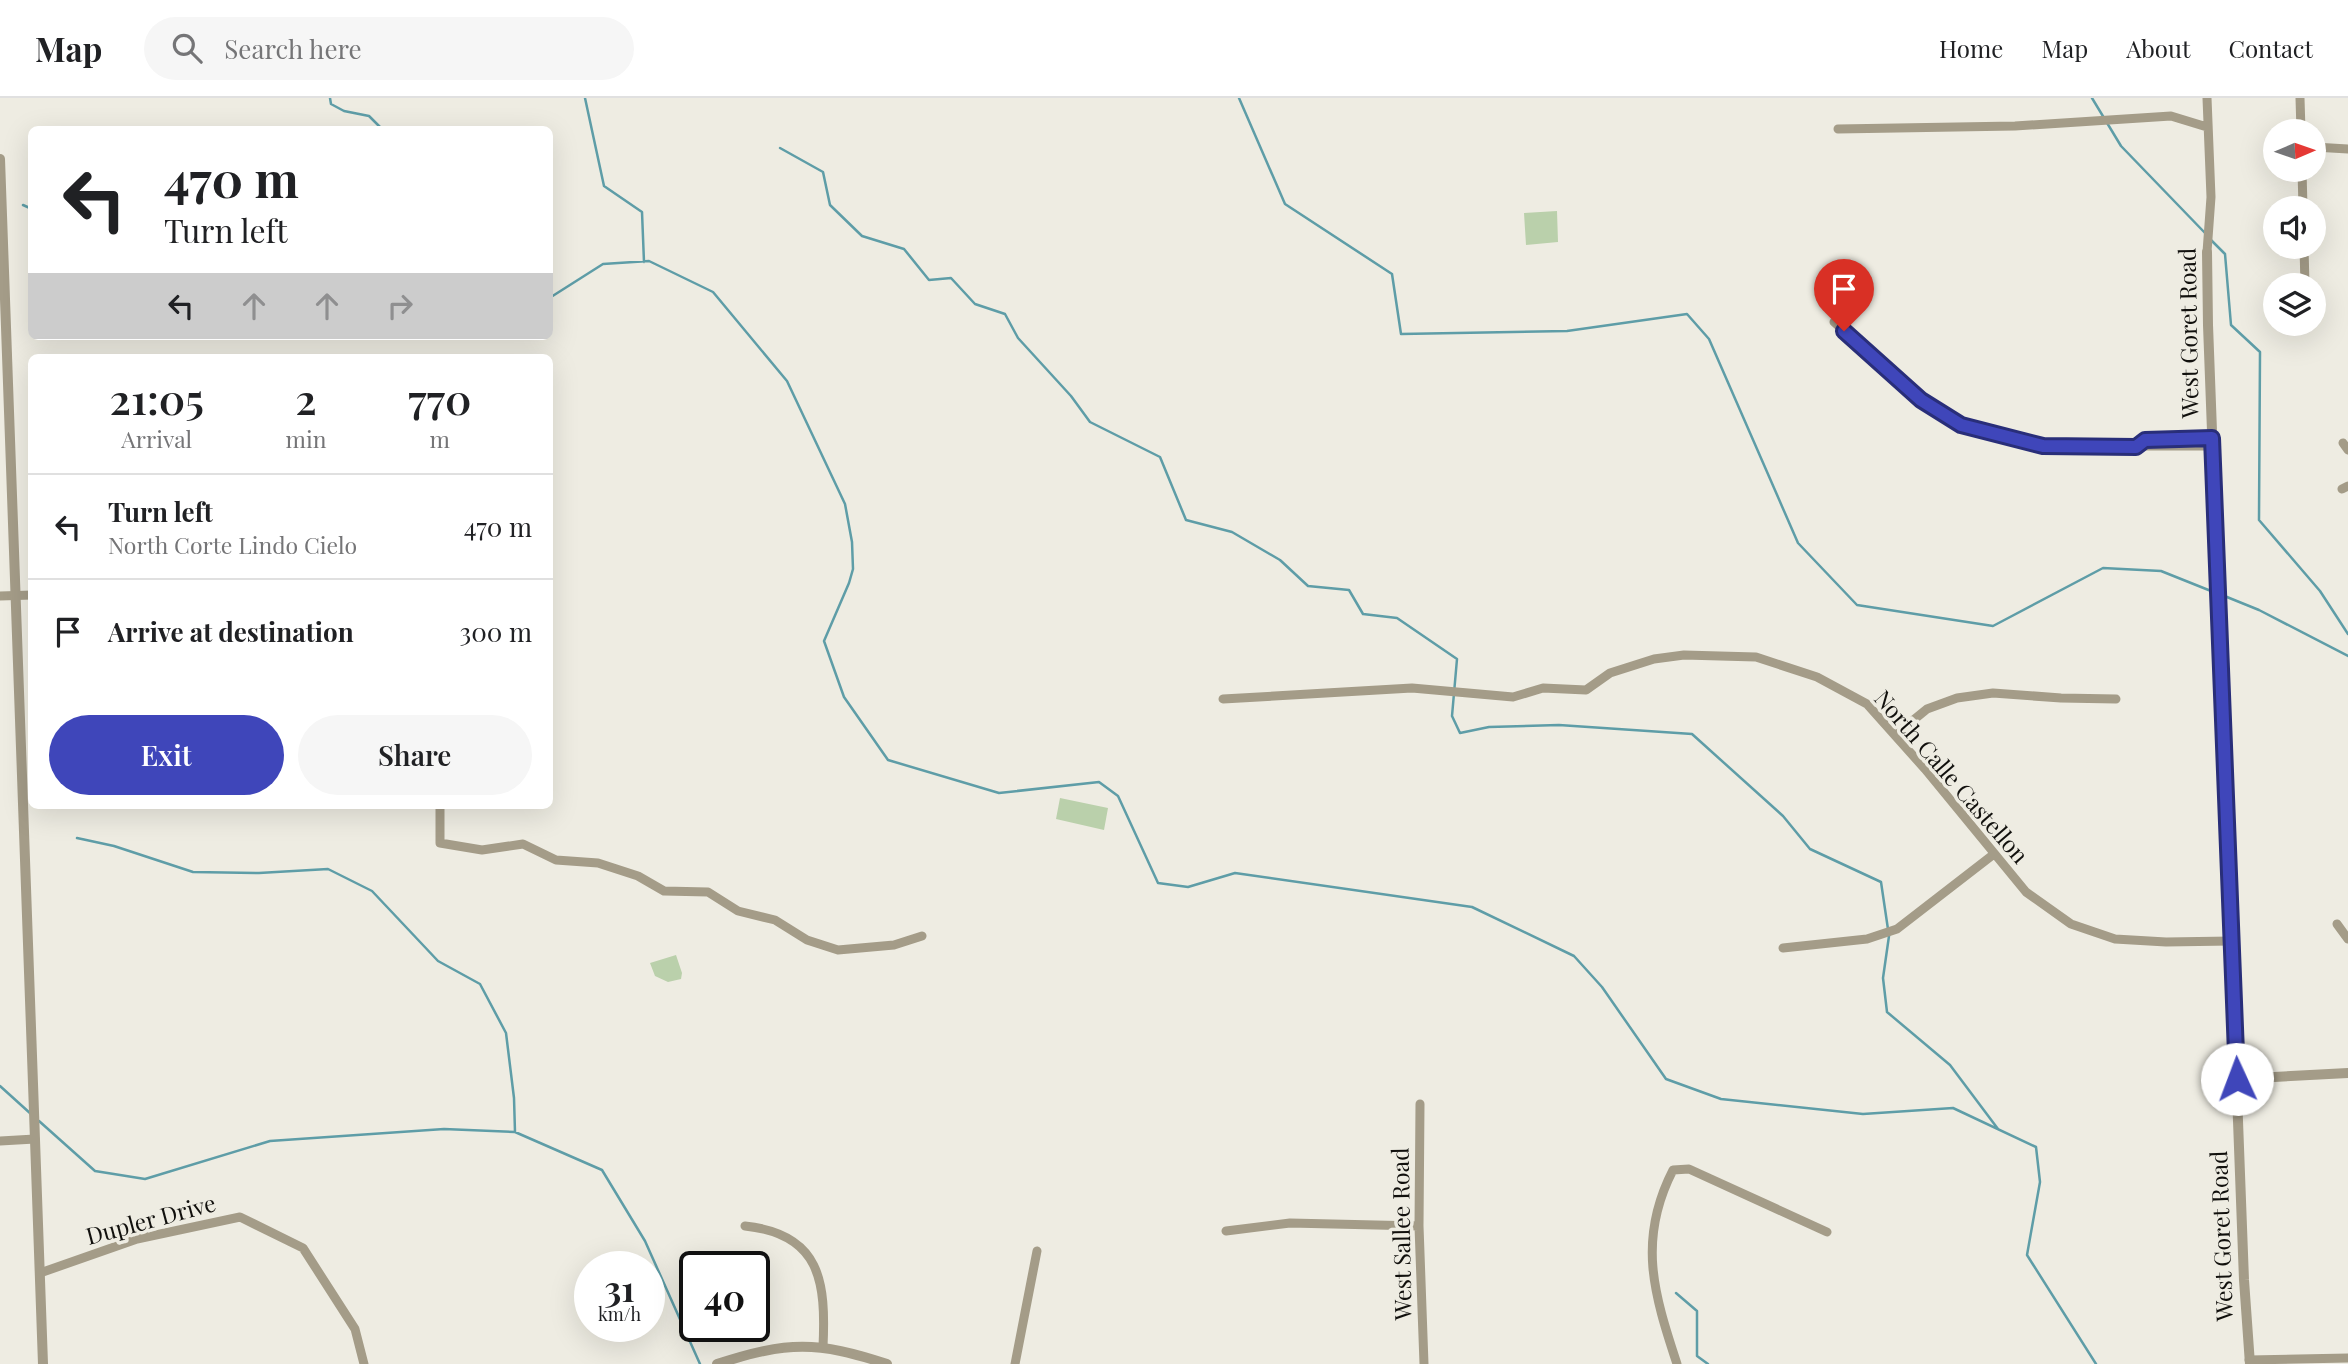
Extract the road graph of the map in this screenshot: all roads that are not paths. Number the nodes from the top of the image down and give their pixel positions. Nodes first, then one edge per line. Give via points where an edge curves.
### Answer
1 (2207, 98) edge
2 (2300, 98) edge
3 (2301, 119) edge
4 (2207, 127) junction
5 (1838, 129) dead end
6 (2326, 148) edge
7 (2348, 149) edge
8 (0, 159) edge
9 (2207, 251) joint
10 (1834, 322) dead end
11 (2213, 442) junction
12 (28, 595) edge
13 (0, 596) edge
14 (16, 596) junction
15 (1223, 699) dead end
16 (2116, 699) dead end
17 (1895, 735) junction
18 (440, 809) edge
19 (1994, 854) junction
20 (2337, 923) dead end
21 (922, 936) dead end
22 (2348, 939) edge
23 (2231, 941) junction
24 (1783, 948) dead end
25 (2348, 1073) edge
26 (2237, 1079) junction
27 (1420, 1104) dead end
28 (35, 1139) junction
29 (0, 1141) edge
30 (745, 1226) dead end
31 (1419, 1226) junction
32 (1226, 1231) dead end
33 (1827, 1232) dead end
34 (1037, 1251) dead end
35 (40, 1273) junction
36 (823, 1347) junction
37 (2348, 1358) edge
38 (2250, 1362) edge
39 (43, 1364) edge
40 (364, 1364) edge
41 (717, 1364) edge
42 (887, 1364) edge
43 (1015, 1364) edge
44 (1424, 1364) edge
45 (1677, 1364) edge

1 - 4 street, West Goret Road
2 - 3 street
4 - 5 street via 2171,116 2015,126
4 - 9 street, West Goret Road via 2211,197
6 - 7 street
8 - 14 street
9 - 11 street, West Goret Road
10 - 11 street via 1921,400 1961,425 2043,446
11 - 23 street, West Goret Road
12 - 14 street
13 - 14 street
14 - 28 street
15 - 17 street, North Calle Castellon via 1412,688 1513,697 1543,688 1586,690 1610,673 1654,659 1756,657 1817,677 1867,704
16 - 17 street via 1993,692 1927,709
17 - 19 street, North Calle Castellon
18 - 21 street via 440,843 482,850 523,844 556,860 598,863 664,891 708,892 738,911 775,920 807,940 838,950 894,945
19 - 23 street, North Calle Castellon via 2026,892 2071,924 2115,939
19 - 24 street via 1897,929 1867,939
20 - 22 street
23 - 26 street, West Goret Road
25 - 26 street
26 - 38 street, West Goret Road
27 - 31 street, West Sallee Road
28 - 29 street
28 - 35 street
30 - 36 street via 778,1233 811,1258 821,1279 825,1308
31 - 32 street via 1290,1223
31 - 44 street, West Sallee Road
33 - 45 street via 1689,1168 1674,1170 1654,1223 1652,1250 1658,1306
34 - 43 street
35 - 39 street
35 - 40 street, Dupler Drive via 136,1239 240,1217 303,1248 355,1329
36 - 41 street via 758,1350
36 - 42 street
37 - 38 street

